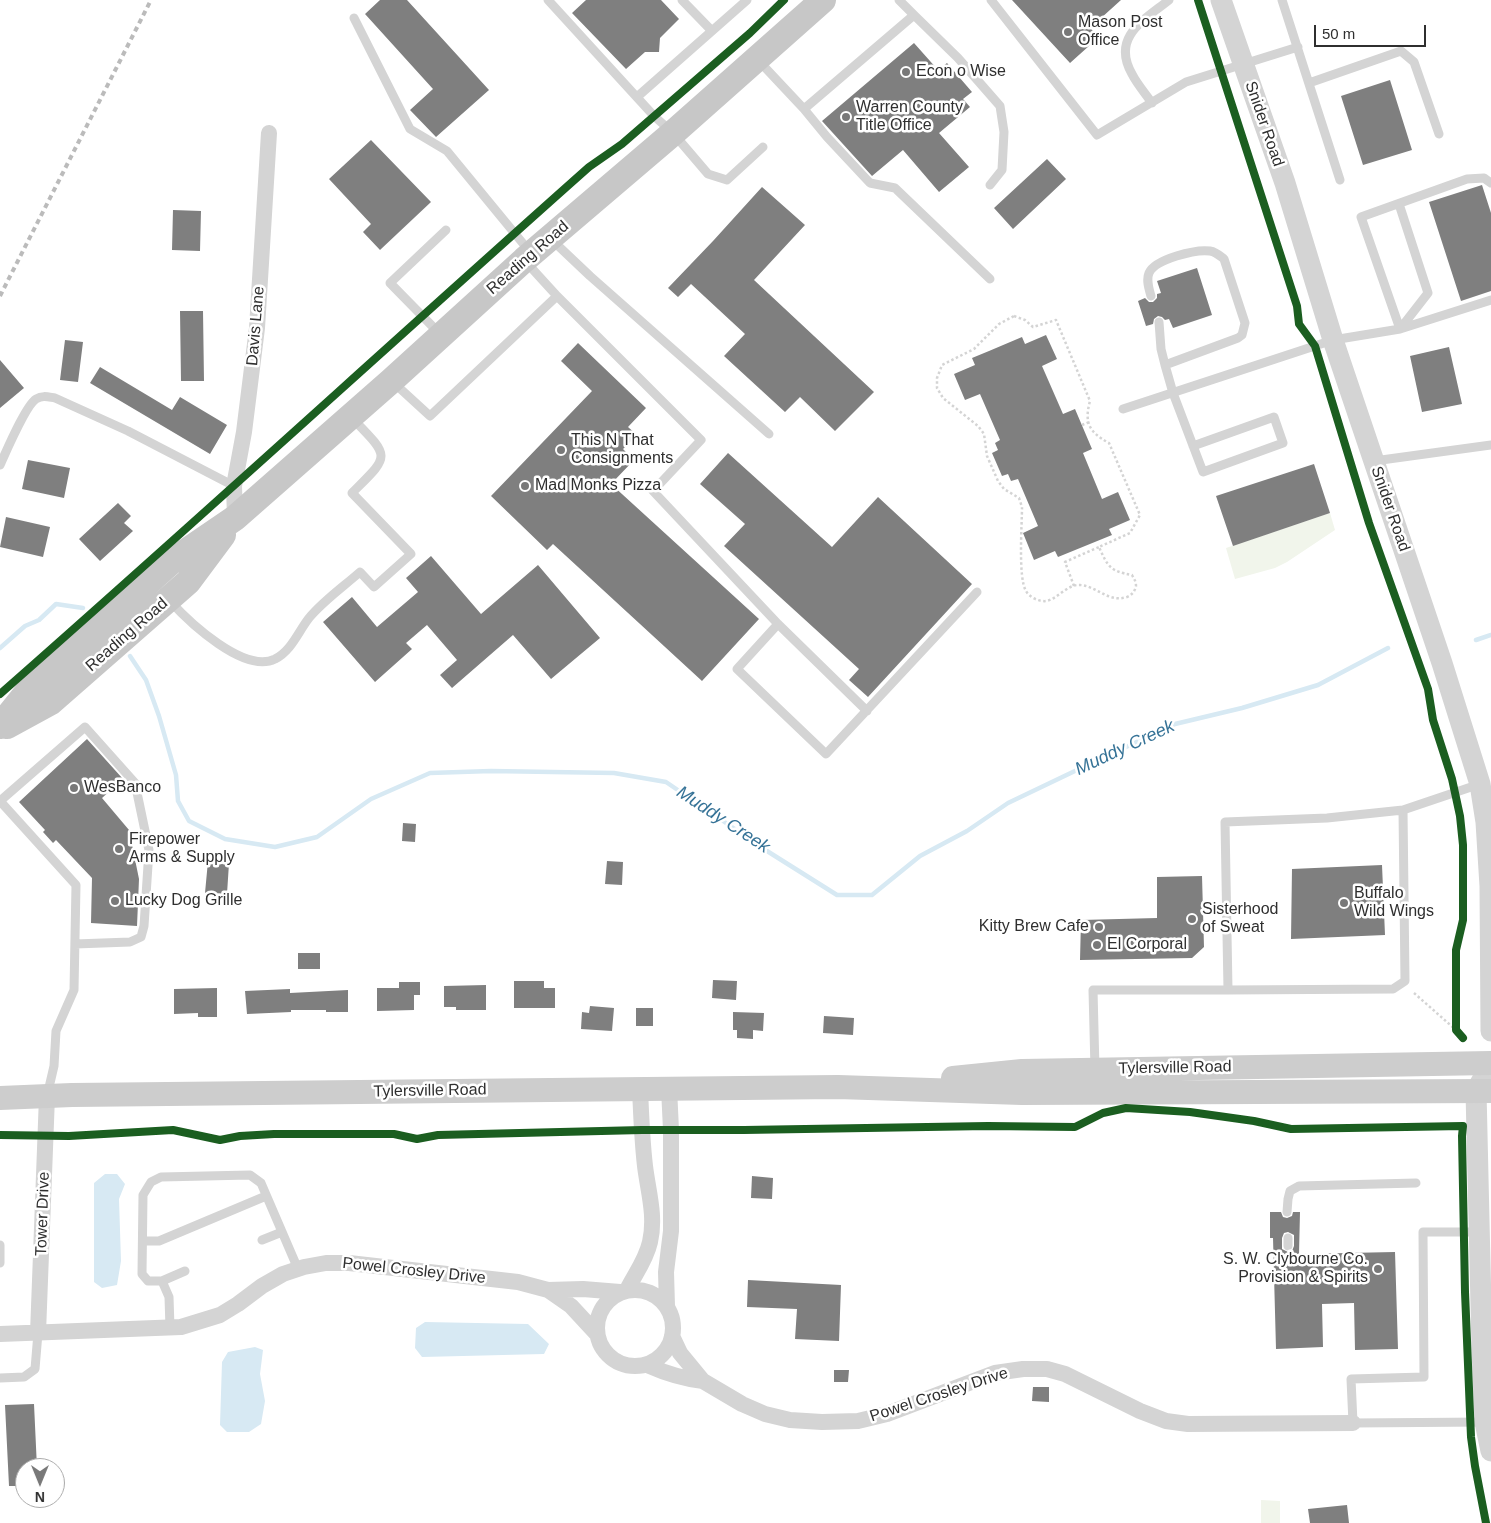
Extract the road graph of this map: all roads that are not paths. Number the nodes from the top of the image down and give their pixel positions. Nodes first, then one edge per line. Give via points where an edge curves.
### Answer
1 (682, 0) edge
2 (747, 0) edge
3 (899, 0) edge
4 (991, 0) edge
5 (1169, 0) edge
6 (1221, 0) edge
7 (1282, 0) edge
8 (552, 1) edge
9 (813, 6) edge
10 (914, 15) junction
11 (354, 18) dead end
12 (712, 31) junction
13 (1298, 47) junction
14 (756, 59) junction
15 (1243, 65) junction
16 (1309, 83) junction
17 (637, 97) junction
18 (1152, 103) junction
19 (804, 109) junction
20 (269, 132) dead end
21 (673, 133) junction
22 (1439, 134) dead end
23 (763, 147) dead end
24 (1340, 180) dead end
25 (1491, 183) edge
26 (990, 185) dead end
27 (1399, 204) junction
28 (446, 230) dead end
29 (535, 251) junction
30 (990, 279) dead end
31 (557, 296) junction
32 (1151, 296) dead end
33 (1491, 300) edge
34 (1159, 322) dead end
35 (1400, 329) junction
36 (441, 336) junction
37 (1332, 340) junction
38 (1165, 365) junction
39 (391, 381) junction
40 (1173, 393) junction
41 (1123, 409) dead end
42 (350, 417) junction
43 (769, 434) dead end
44 (1491, 445) edge
45 (1193, 446) junction
46 (1374, 461) junction
47 (0, 465) edge
48 (234, 486) junction
49 (235, 518) junction
50 (978, 592) dead end
51 (168, 599) junction
52 (778, 624) junction
53 (867, 711) junction
54 (0, 728) edge
55 (1486, 782) edge
56 (0, 801) edge
57 (1403, 810) junction
58 (75, 944) junction
59 (1228, 990) junction
60 (1491, 1031) edge
61 (1491, 1064) edge
62 (1095, 1070) junction
63 (860, 1087) junction
64 (640, 1088) junction
65 (669, 1088) junction
66 (1484, 1091) edge
67 (47, 1096) junction
68 (0, 1098) edge
69 (1416, 1183) dead end
70 (266, 1196) junction
71 (1287, 1212) dead end
72 (282, 1232) junction
73 (1479, 1232) junction
74 (262, 1240) dead end
75 (143, 1241) junction
76 (0, 1245) edge
77 (0, 1264) edge
78 (298, 1269) junction
79 (186, 1271) dead end
80 (162, 1281) junction
81 (548, 1290) junction
82 (624, 1291) junction
83 (667, 1306) junction
84 (170, 1328) junction
85 (38, 1333) junction
86 (596, 1333) junction
87 (0, 1334) edge
88 (672, 1336) junction
89 (647, 1365) junction
90 (0, 1378) edge
91 (703, 1381) junction
92 (1488, 1422) edge
93 (1352, 1423) junction
94 (1491, 1451) edge

1 - 12 lane
2 - 12 lane
3 - 10 lane
4 - 18 lane via 1098,135
5 - 18 lane via 1136,27 1125,44 1125,57 1131,73
6 - 15 street, Snider Road
7 - 13 lane
8 - 17 lane
9 - 14 main road, Reading Road
10 - 19 lane
10 - 26 lane via 1000,106 1004,132 1002,170
11 - 29 lane via 410,129 447,151
12 - 17 lane
13 - 15 lane
13 - 16 lane
14 - 19 lane
14 - 21 main road, Reading Road
15 - 18 lane via 1186,82
15 - 37 street, Snider Road via 1285,183
16 - 22 lane via 1401,51 1414,62
16 - 24 lane
17 - 21 lane
19 - 30 lane via 870,183 895,188
20 - 48 street, Davis Lane via 257,328
21 - 23 lane via 708,174 727,180
21 - 29 main road, Reading Road
25 - 27 lane via 1484,178 1467,179
27 - 35 lane via 1428,293
27 - 35 lane via 1360,218
28 - 36 lane via 390,283
29 - 31 lane
29 - 36 main road, Reading Road
29 - 43 lane via 590,276
31 - 39 lane via 430,416
31 - 52 lane via 701,440 653,491
32 - 38 lane via 1150,271 1161,262 1200,250 1216,253 1224,259 1245,323 1238,338
33 - 35 lane
34 - 38 lane
35 - 37 lane
36 - 39 main road, Reading Road
37 - 40 lane
37 - 46 street, Snider Road
38 - 40 lane
39 - 42 main road, Reading Road
40 - 41 lane
40 - 45 lane
42 - 49 main road, Reading Road
42 - 51 lane via 381,452 377,468 352,493 411,554 374,587 360,572 309,618 289,648 275,659 264,662 219,645 204,635
44 - 46 lane
45 - 45 lane via 1203,472 1284,443 1274,417
46 - 55 street, Snider Road
47 - 48 lane via 28,409 34,400 45,396 128,432
48 - 49 street, Davis Lane
49 - 51 main road, Reading Road via 188,582
49 - 54 main road, Reading Road via 172,561 33,685
50 - 53 lane
51 - 54 main road, Reading Road via 51,702
52 - 53 lane
52 - 53 lane via 737,670 826,754
55 - 57 lane
55 - 60 street, Snider Road
56 - 58 lane via 76,885
56 - 58 lane via 85,727 136,783 149,850 141,937 130,942
57 - 59 lane via 1327,818 1225,822
57 - 59 lane via 1406,982 1393,990
58 - 67 lane via 74,990 56,1031 54,1066
59 - 62 lane via 1093,990
61 - 62 main road, Tylersville Road
61 - 66 street
62 - 63 main road, Tylersville Road via 1022,1071
63 - 65 main road, Tylersville Road
63 - 66 main road, Tylersville Road via 1022,1093
64 - 65 main road, Tylersville Road
64 - 67 main road, Tylersville Road
64 - 82 street via 643,1147 653,1220 645,1260
65 - 83 street via 671,1231 666,1272
66 - 73 street
67 - 68 main road, Tylersville Road
67 - 85 street, Tower Drive
69 - 71 lane via 1299,1186 1290,1191
70 - 72 lane
70 - 75 lane via 159,1241
70 - 75 lane via 261,1183 250,1175 161,1177 151,1182 143,1195
72 - 74 lane
72 - 78 lane
73 - 92 street
73 - 93 lane via 1423,1232 1424,1377 1351,1379
75 - 80 lane via 142,1274 148,1281
76 - 77 lane
78 - 81 street, Powel Crosley Drive via 326,1263 349,1263 518,1282
78 - 84 street, Powel Crosley Drive via 262,1286 220,1316 181,1328
79 - 80 lane
80 - 84 lane via 169,1297
81 - 82 street, Powel Crosley Drive
81 - 86 street, Powel Crosley Drive via 571,1306
82 - 83 street via 649,1292
82 - 86 street via 610,1298 601,1308
83 - 88 street via 673,1326
84 - 85 street, Powel Crosley Drive
85 - 87 street
85 - 90 lane via 35,1369 24,1377
86 - 89 street via 602,1348 614,1361 636,1367
88 - 89 street via 664,1354
88 - 91 street, Powel Crosley Drive
89 - 91 street, Powel Crosley Drive
91 - 93 street, Powel Crosley Drive via 765,1414 814,1422 858,1421 887,1414 995,1373 1047,1369 1065,1374 1166,1421 1188,1424
92 - 93 lane
92 - 94 street

